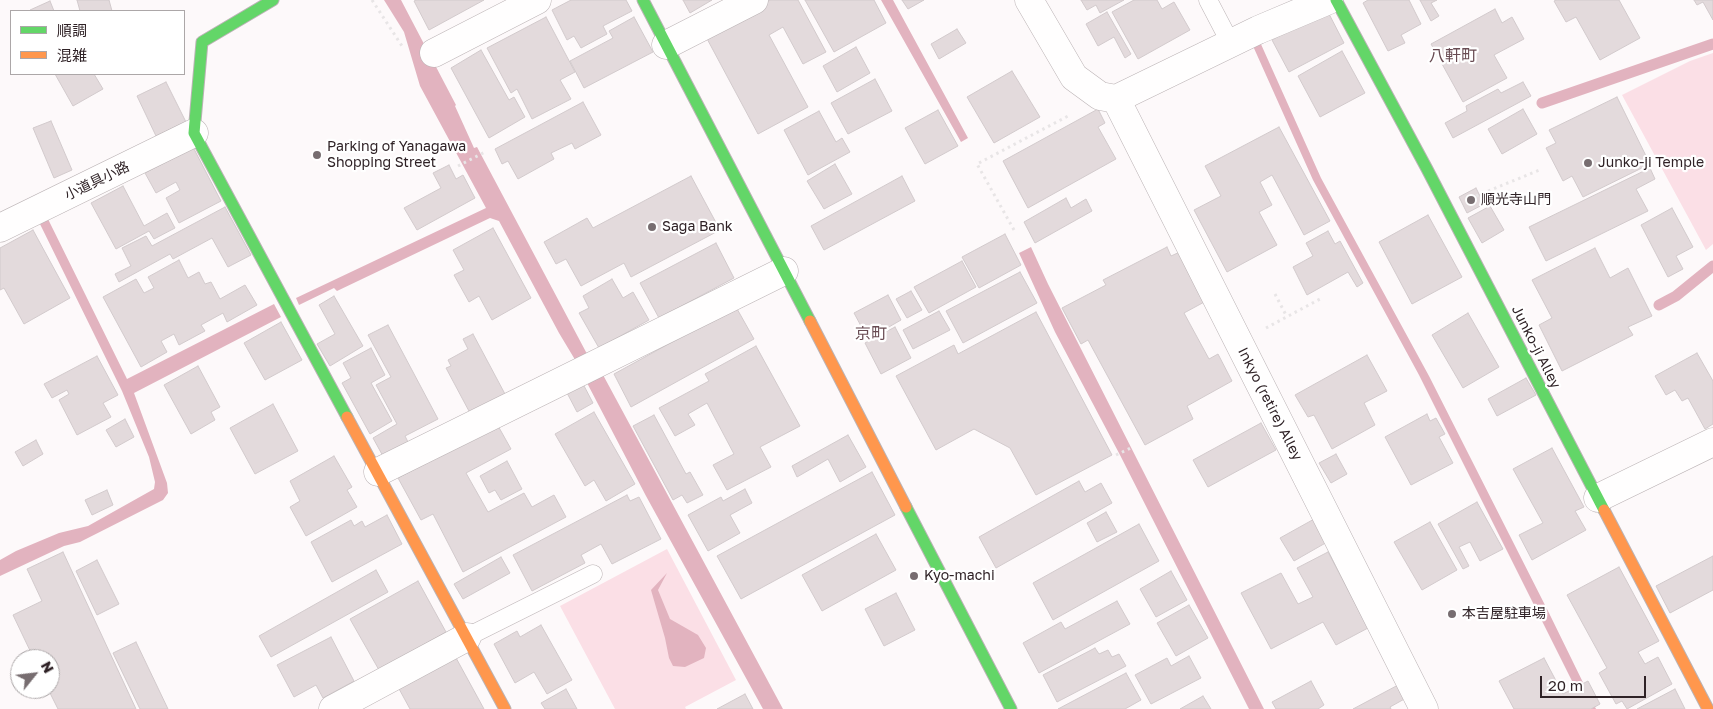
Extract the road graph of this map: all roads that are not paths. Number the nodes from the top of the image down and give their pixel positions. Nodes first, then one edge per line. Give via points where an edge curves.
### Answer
1 (273, 0) edge
2 (537, 0) edge
3 (643, 0) edge
4 (754, 0) edge
5 (1029, 0) edge
6 (1208, 0) edge
7 (1329, 0) edge
8 (1336, 0) edge
9 (1239, 34) junction
10 (666, 45) junction
11 (434, 53) dead end
12 (1108, 97) junction
13 (194, 133) junction
14 (0, 228) edge
15 (784, 271) junction
16 (1713, 442) edge
17 (378, 472) junction
18 (1598, 498) junction
19 (593, 574) dead end
20 (466, 638) junction
21 (333, 709) edge
22 (505, 709) edge
23 (1011, 709) edge
24 (1424, 709) edge
25 (1708, 709) edge

1 - 13 street via 202,42
2 - 11 street
3 - 10 street
4 - 10 street
5 - 12 street via 1074,77
6 - 9 lane
7 - 9 street
8 - 18 street, Junko-ji Alley
9 - 12 street
10 - 15 street
12 - 24 street, Inkyo (retire) Alley via 1239,342
13 - 14 street, 小道具小路
13 - 17 street
15 - 17 street
15 - 23 street
16 - 18 street
17 - 20 street
18 - 25 street, Junko-ji Alley
19 - 20 lane
20 - 21 street
20 - 22 street

